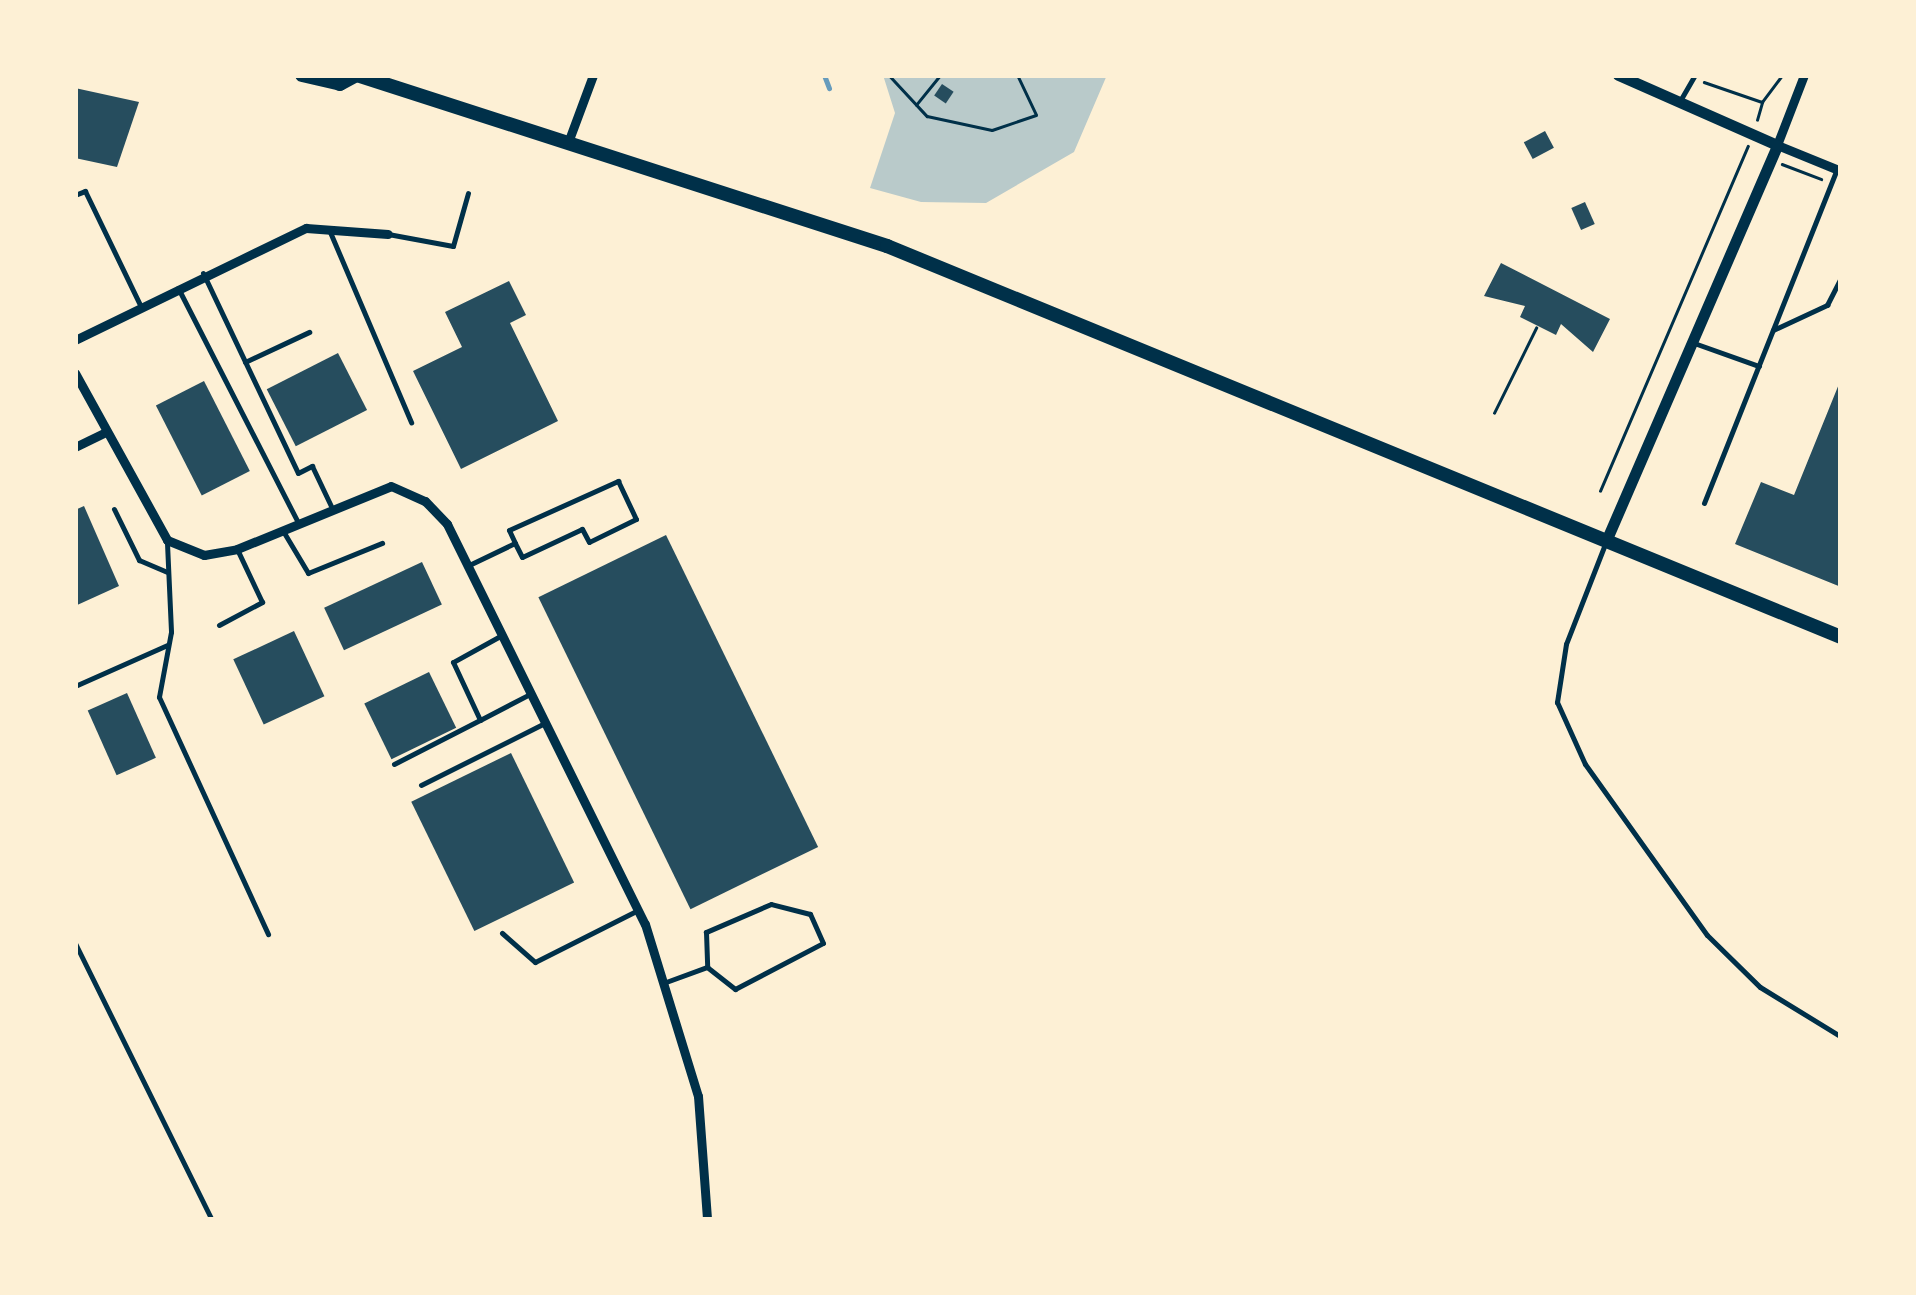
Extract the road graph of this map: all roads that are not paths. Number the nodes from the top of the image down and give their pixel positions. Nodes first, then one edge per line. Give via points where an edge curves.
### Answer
1 (302, 75) edge
2 (357, 75) edge
3 (593, 75) edge
4 (1618, 75) edge
5 (1804, 75) edge
6 (1694, 76) edge
7 (1679, 102) junction
8 (570, 138) junction
9 (1777, 144) junction
10 (1839, 170) edge
11 (468, 192) dead end
12 (75, 195) edge
13 (329, 230) junction
14 (388, 234) joint
15 (203, 272) junction
16 (1841, 277) edge
17 (177, 286) junction
18 (140, 306) junction
19 (1773, 330) junction
20 (309, 332) dead end
21 (75, 340) edge
22 (1692, 342) junction
23 (245, 362) junction
24 (1759, 366) junction
25 (75, 373) edge
26 (411, 422) dead end
27 (104, 433) junction
28 (75, 446) edge
29 (1704, 503) dead end
30 (331, 506) junction
31 (114, 509) dead end
32 (297, 521) junction
33 (282, 528) junction
34 (167, 540) junction
35 (1606, 541) junction
36 (382, 543) dead end
37 (515, 543) junction
38 (237, 549) junction
39 (467, 566) junction
40 (167, 572) junction
41 (219, 625) dead end
42 (502, 636) junction
43 (1841, 638) edge
44 (167, 645) junction
45 (75, 686) edge
46 (531, 694) junction
47 (480, 720) junction
48 (545, 723) junction
49 (394, 764) dead end
50 (421, 784) dead end
51 (638, 910) junction
52 (502, 933) dead end
53 (268, 934) dead end
54 (75, 943) edge
55 (707, 966) junction
56 (666, 982) junction
57 (1840, 1036) edge
58 (212, 1220) edge
59 (707, 1220) edge

1 - 2 main road via 340,84
2 - 8 main road
3 - 8 street
4 - 7 street
5 - 9 street
6 - 7 lane
7 - 9 street
8 - 35 main road via 887,246
9 - 10 street
9 - 22 street
10 - 19 lane
11 - 14 lane via 454,246
12 - 18 lane via 86,192
13 - 14 street
13 - 15 street via 306,228
13 - 26 lane
15 - 17 street
15 - 23 lane
16 - 19 lane via 1827,305
17 - 18 street
17 - 32 lane
18 - 21 street
19 - 24 lane
20 - 23 lane
22 - 24 lane
22 - 35 street
23 - 30 lane via 298,473 312,466
24 - 29 lane
25 - 27 street
27 - 28 street
27 - 34 street
30 - 32 street
30 - 39 street via 391,486 425,501
31 - 40 lane via 139,560
32 - 33 street
33 - 36 lane via 308,574
33 - 38 street
34 - 38 street via 204,554
34 - 40 lane
35 - 43 main road
35 - 57 lane via 1566,644 1557,702 1585,764 1707,936 1760,987
37 - 37 lane via 509,530 618,480 636,520 589,542 582,528 522,557
37 - 39 lane
38 - 41 lane via 262,602
39 - 42 street
40 - 44 lane
42 - 46 street
42 - 47 lane via 452,662
44 - 45 lane
44 - 53 lane via 159,697
46 - 47 lane
46 - 48 street
47 - 49 lane
48 - 50 lane
48 - 51 street
51 - 52 lane via 535,962
51 - 56 street
54 - 58 lane
55 - 55 lane via 735,989 823,944 810,914 771,904 706,932
55 - 56 lane
56 - 59 street via 698,1096

